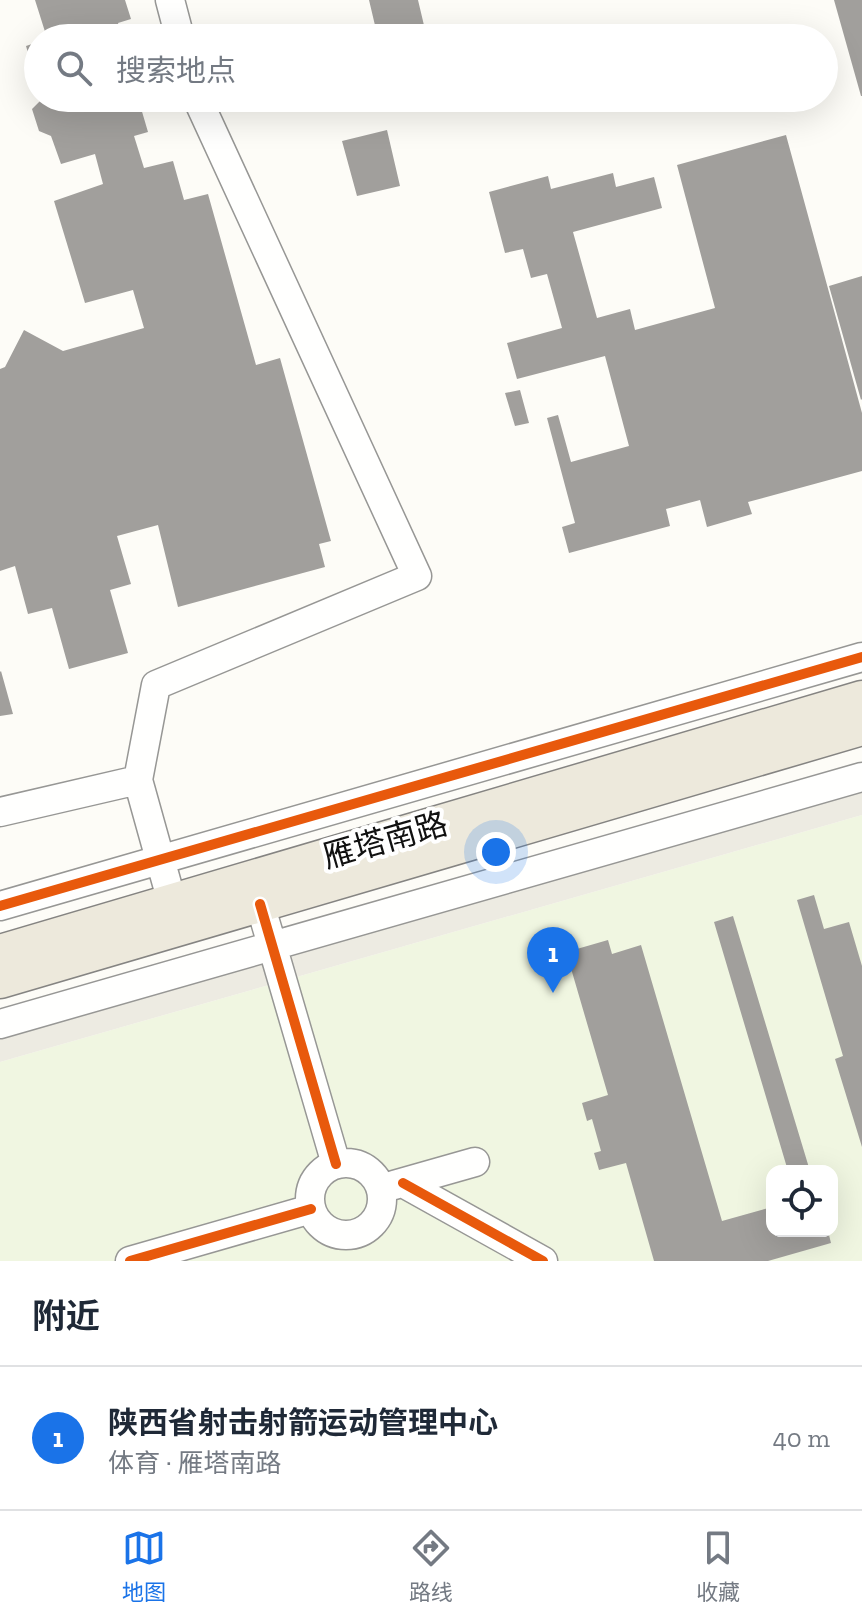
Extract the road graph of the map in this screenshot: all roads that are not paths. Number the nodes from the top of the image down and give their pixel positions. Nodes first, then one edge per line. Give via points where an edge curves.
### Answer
1 (170, 0) edge
2 (176, 24) edge
3 (203, 112) edge
4 (862, 657) edge
5 (862, 699) edge
6 (862, 727) edge
7 (862, 777) edge
8 (138, 780) junction
9 (0, 812) edge
10 (160, 860) junction
11 (172, 902) junction
12 (260, 904) junction
13 (0, 906) edge
14 (274, 946) junction
15 (0, 953) edge
16 (0, 980) edge
17 (0, 1024) edge
18 (475, 1162) dead end
19 (336, 1164) junction
20 (392, 1186) junction
21 (311, 1209) junction
22 (130, 1261) edge
23 (543, 1261) edge

1 - 2 street
3 - 8 street via 417,576 156,685
4 - 10 street
5 - 11 main road, 雁塔南路
6 - 12 main road, 雁塔南路
7 - 14 street
8 - 9 street
8 - 10 street
10 - 11 street
10 - 13 street
11 - 15 main road, 雁塔南路
12 - 14 street
12 - 16 main road, 雁塔南路
14 - 17 street
14 - 19 street
18 - 20 street
19 - 20 street via 363,1167
19 - 21 street via 313,1181
20 - 21 street via 378,1217 356,1235 328,1231
20 - 23 street
21 - 22 street

